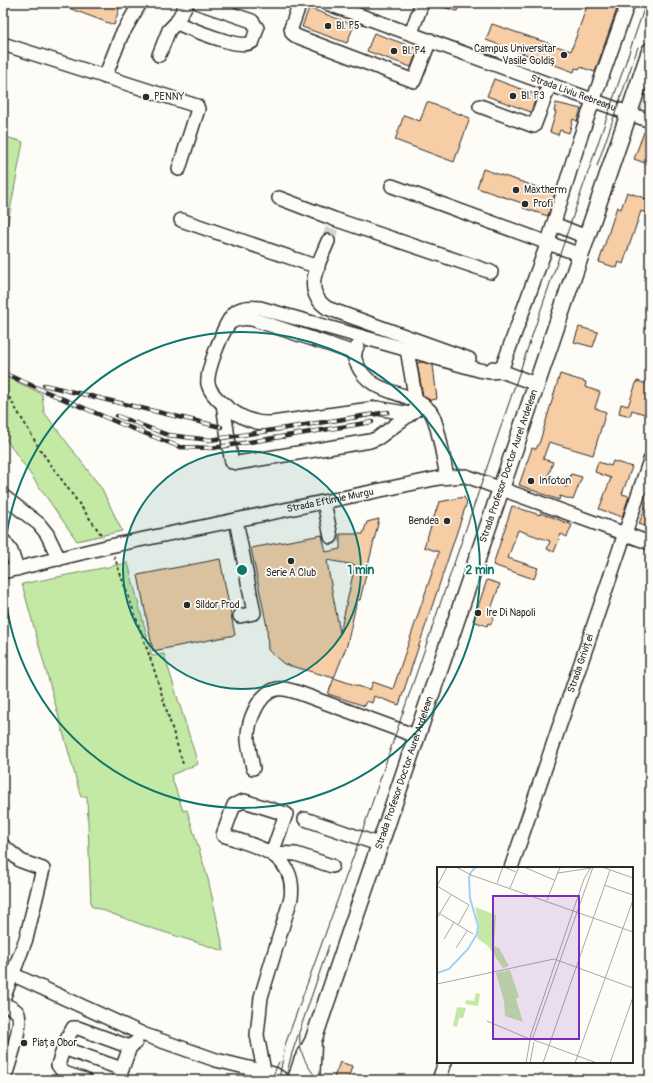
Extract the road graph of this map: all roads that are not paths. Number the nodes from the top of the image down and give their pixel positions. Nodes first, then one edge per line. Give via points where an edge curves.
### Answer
1 (140, 3) edge
2 (187, 3) edge
3 (199, 3) edge
4 (300, 3) edge
5 (326, 3) edge
6 (422, 3) edge
7 (628, 3) edge
8 (176, 23) junction
9 (411, 33) junction
10 (430, 40) junction
11 (3, 44) edge
12 (650, 51) edge
13 (159, 55) dead end
14 (105, 77) junction
15 (550, 84) junction
16 (594, 100) junction
17 (480, 106) dead end
18 (629, 113) junction
19 (650, 121) edge
20 (179, 169) dead end
21 (392, 186) dead end
22 (279, 198) dead end
23 (181, 220) dead end
24 (554, 224) junction
25 (586, 237) junction
26 (328, 241) tunnel mouth
27 (548, 242) junction
28 (581, 255) junction
29 (318, 267) junction
30 (491, 272) dead end
31 (222, 334) junction
32 (371, 339) junction
33 (407, 349) junction
34 (355, 354) junction
35 (501, 371) junction
36 (536, 384) junction
37 (223, 404) junction
38 (419, 404) junction
39 (410, 414) junction
40 (650, 460) edge
41 (447, 477) junction
42 (502, 488) junction
43 (3, 496) edge
44 (324, 502) junction
45 (236, 520) junction
46 (624, 534) junction
47 (331, 537) dead end
48 (3, 540) edge
49 (650, 543) edge
50 (59, 559) junction
51 (17, 569) junction
52 (3, 572) edge
53 (240, 616) dead end
54 (416, 736) junction
55 (253, 768) dead end
56 (305, 819) dead end
57 (378, 844) junction
58 (3, 846) edge
59 (272, 853) junction
60 (332, 866) dead end
61 (511, 867) edge
62 (8, 972) edge
63 (3, 999) edge
64 (3, 1004) edge
65 (145, 1035) junction
66 (313, 1041) junction
67 (130, 1047) junction
68 (63, 1048) junction
69 (445, 1063) edge
70 (120, 1074) edge
71 (272, 1076) edge
72 (4, 1080) edge
73 (85, 1080) edge
74 (296, 1080) edge
75 (311, 1080) edge
76 (439, 1080) edge

1 - 14 street via 121,36
2 - 8 street
3 - 8 street via 252,21 257,28 253,41 246,45 234,43
4 - 10 street via 291,28 296,36 412,85
5 - 9 street, Strada Liviu Rebreanu
6 - 9 street
7 - 16 street
8 - 13 street via 169,30
9 - 10 street, Strada Liviu Rebreanu
10 - 15 street, Strada Liviu Rebreanu
11 - 14 street
12 - 18 main road, Strada Profesor Doctor Aurel Ardelean
14 - 20 street via 198,107
15 - 16 street, Strada Liviu Rebreanu
15 - 17 street via 534,126
16 - 18 street, Strada Liviu Rebreanu
16 - 24 street
18 - 19 street, Strada Liviu Rebreanu
18 - 25 main road, Strada Profesor Doctor Aurel Ardelean
21 - 27 street
22 - 30 street via 334,222
23 - 29 street
24 - 25 street
24 - 27 street
25 - 28 main road, Strada Profesor Doctor Aurel Ardelean
26 - 29 street
27 - 28 street
27 - 35 street
28 - 36 main road, Strada Profesor Doctor Aurel Ardelean
29 - 35 street via 313,282 314,293 327,308
31 - 32 street via 234,312 252,307
31 - 34 street via 236,320 252,319
31 - 37 street via 208,381 211,392
32 - 33 street
32 - 34 street via 358,345
33 - 35 street via 479,370
33 - 38 street
34 - 38 street via 357,365 368,381
35 - 36 street
36 - 42 main road, Strada Profesor Doctor Aurel Ardelean
37 - 39 street via 258,423 377,408
37 - 39 street via 230,458 232,462 237,463 370,441
38 - 39 street
38 - 41 street via 430,410 435,420
40 - 46 street, Strada Griviței
41 - 42 street, Strada Eftimie Murgu via 466,476
41 - 44 street, Strada Eftimie Murgu
42 - 46 street, Strada Eftimie Murgu
42 - 54 main road, Strada Profesor Doctor Aurel Ardelean
43 - 50 street via 39,524
44 - 45 street, Strada Eftimie Murgu
44 - 47 street
45 - 50 street, Strada Eftimie Murgu
45 - 53 street via 254,613
46 - 49 street, Strada Eftimie Murgu
46 - 61 street, Strada Griviței
48 - 51 street via 12,551
50 - 51 street, Strada Eftimie Murgu
51 - 52 street, Strada Eftimie Murgu
54 - 55 street via 288,689 278,689 263,698 250,724 248,741
54 - 57 main road, Strada Profesor Doctor Aurel Ardelean
56 - 57 street
57 - 66 main road, Strada Profesor Doctor Aurel Ardelean
58 - 62 street via 21,861 42,869 34,911
59 - 59 street via 286,814 244,801 234,805 223,835
59 - 60 street via 296,854
59 - 71 street via 288,870 292,889 261,997 257,1035
62 - 63 street
62 - 65 street
64 - 72 street via 17,1011 19,1016 18,1030
65 - 67 street
65 - 71 street
66 - 74 main road, Strada Profesor Doctor Aurel Ardelean via 302,1060
66 - 75 main road, Strada Profesor Doctor Aurel Ardelean
67 - 68 street via 75,1027 70,1031
67 - 70 street
68 - 70 street
68 - 73 street via 58,1062 59,1068 64,1073
69 - 76 street

